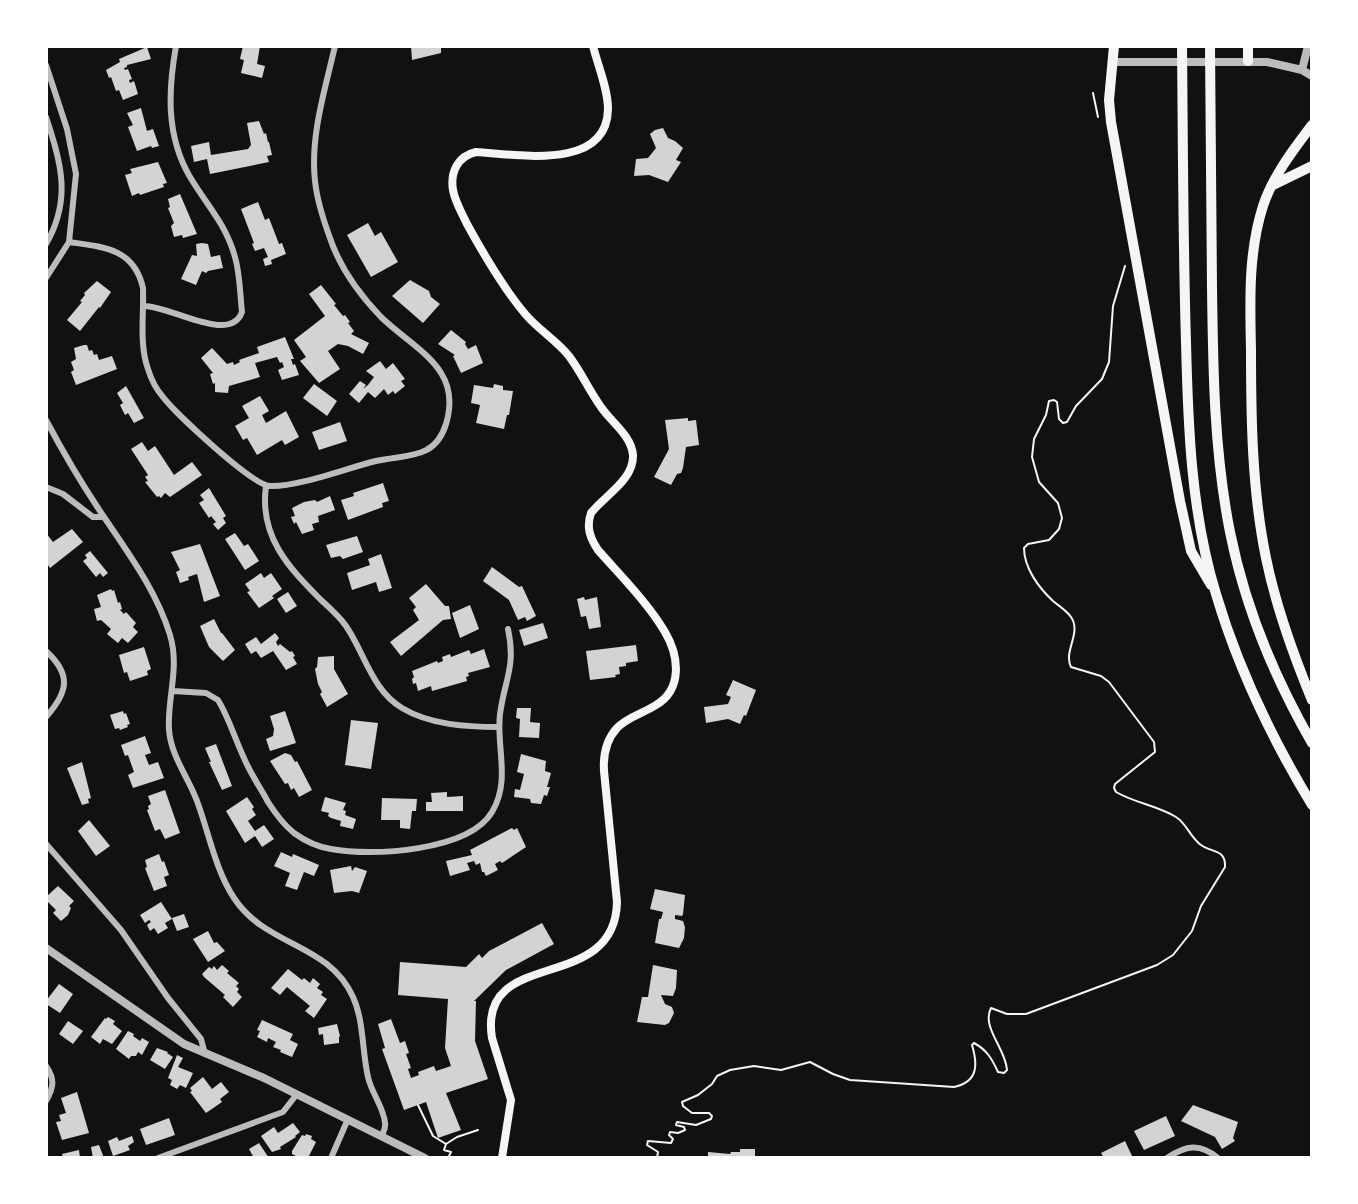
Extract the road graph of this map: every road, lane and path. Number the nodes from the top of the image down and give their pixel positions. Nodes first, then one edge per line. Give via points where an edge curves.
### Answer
1 (177, 46) edge
2 (335, 46) edge
3 (593, 46) edge
4 (1114, 46) edge
5 (1182, 46) edge
6 (1210, 46) edge
7 (1248, 46) edge
8 (1308, 46) edge
9 (1248, 61) junction
10 (1112, 62) junction
11 (46, 65) edge
12 (1302, 70) junction
13 (1311, 76) edge
14 (46, 117) edge
15 (1311, 124) edge
16 (1311, 166) edge
17 (1273, 186) junction
18 (69, 242) junction
19 (46, 244) edge
20 (1137, 263) junction
21 (46, 278) edge
22 (143, 306) junction
23 (46, 420) edge
24 (266, 486) junction
25 (46, 487) edge
26 (104, 517) junction
27 (1216, 594) junction
28 (507, 629) dead end
29 (46, 651) edge
30 (173, 691) junction
31 (1311, 700) edge
32 (46, 717) edge
33 (499, 727) junction
34 (1311, 743) edge
35 (1311, 805) edge
36 (46, 844) edge
37 (46, 948) edge
38 (205, 1054) junction
39 (46, 1066) edge
40 (297, 1094) junction
41 (46, 1101) edge
42 (418, 1105) dead end
43 (348, 1119) junction
44 (478, 1130) dead end
45 (382, 1137) junction
46 (447, 1144) junction
47 (175, 1155) edge
48 (420, 1156) edge
49 (158, 1158) edge
50 (331, 1158) edge
51 (448, 1158) edge
52 (502, 1158) edge
53 (657, 1158) edge
54 (1167, 1158) edge
55 (1218, 1158) edge

1 - 22 street via 169,93 174,138 190,177 220,219 235,256 242,312 240,319 223,327 160,307
2 - 24 street via 317,126 314,160 316,191 330,240 365,299 438,367 449,389 450,407 439,440 429,451 290,484
3 - 52 main road via 607,103 606,122 600,134 569,154 469,154 455,168 453,191 484,256 518,306 571,359 628,442 633,456 630,470 591,513 590,535 666,634 674,656 676,680 662,701 617,727 605,751 617,902 609,937 586,956 512,985 492,1011 492,1038 511,1100
4 - 10 highway
5 - 27 highway via 1187,393 1200,520
6 - 34 highway via 1214,381 1223,488 1235,556 1256,624 1289,704
7 - 9 highway
8 - 12 street
9 - 10 street
9 - 12 street
10 - 20 highway via 1109,109
11 - 18 street via 67,129 76,174
12 - 13 street
14 - 19 street via 62,177 58,218
15 - 17 highway
16 - 17 highway
17 - 31 highway via 1255,235 1252,266 1253,456 1266,558 1286,633
18 - 21 street
18 - 22 street via 110,250 129,260 141,279
20 - 27 highway via 1191,551
20 - 53 path via 1126,265 1121,277 1111,324 1111,356 1102,379 1076,406 1067,422 1059,419 1057,402 1049,400 1046,415 1036,431 1032,457 1036,475 1057,500 1062,515 1056,533 1045,542 1028,544 1024,554 1039,586 1072,620 1074,634 1068,660 1071,668 1101,676 1115,688 1153,739 1153,754 1115,784 1116,792 1174,816 1198,843 1222,854 1225,860 1192,931 1173,955 1157,965 1026,1014 1007,1014 991,1008 988,1016 993,1037 1002,1050 1007,1070 1004,1073 999,1073 986,1051 973,1043 975,1072 956,1087 850,1080 810,1062 781,1070 754,1066 730,1070 717,1076 698,1095 682,1102 692,1113 709,1113 711,1119 696,1125 677,1122 685,1130 670,1132 671,1143 648,1141 649,1148 658,1152
22 - 24 street via 144,353 158,391 171,408 239,469
23 - 26 street
24 - 33 street via 266,515 283,559 343,621 388,698 428,719
25 - 26 street via 63,494 93,517
26 - 30 street via 136,563 164,618 174,648
27 - 35 highway via 1254,695
28 - 33 street via 512,657
29 - 32 street via 58,664 65,684 62,696
30 - 33 street via 206,693 218,700 248,768 282,820 299,837 332,849 397,850 437,843 472,831 492,812 500,792
30 - 45 street via 170,739 198,803 222,876 254,922 328,964 347,985 358,1014 368,1078 385,1124
36 - 38 street via 121,930 201,1039
37 - 38 street via 171,1035
38 - 40 street
39 - 41 street via 54,1081
40 - 43 street
40 - 47 street via 284,1112
42 - 46 path via 433,1136
43 - 45 street
43 - 50 street
44 - 46 path
45 - 48 street
46 - 51 path via 444,1149 450,1152
47 - 49 street
54 - 55 street via 1192,1147 1207,1149

